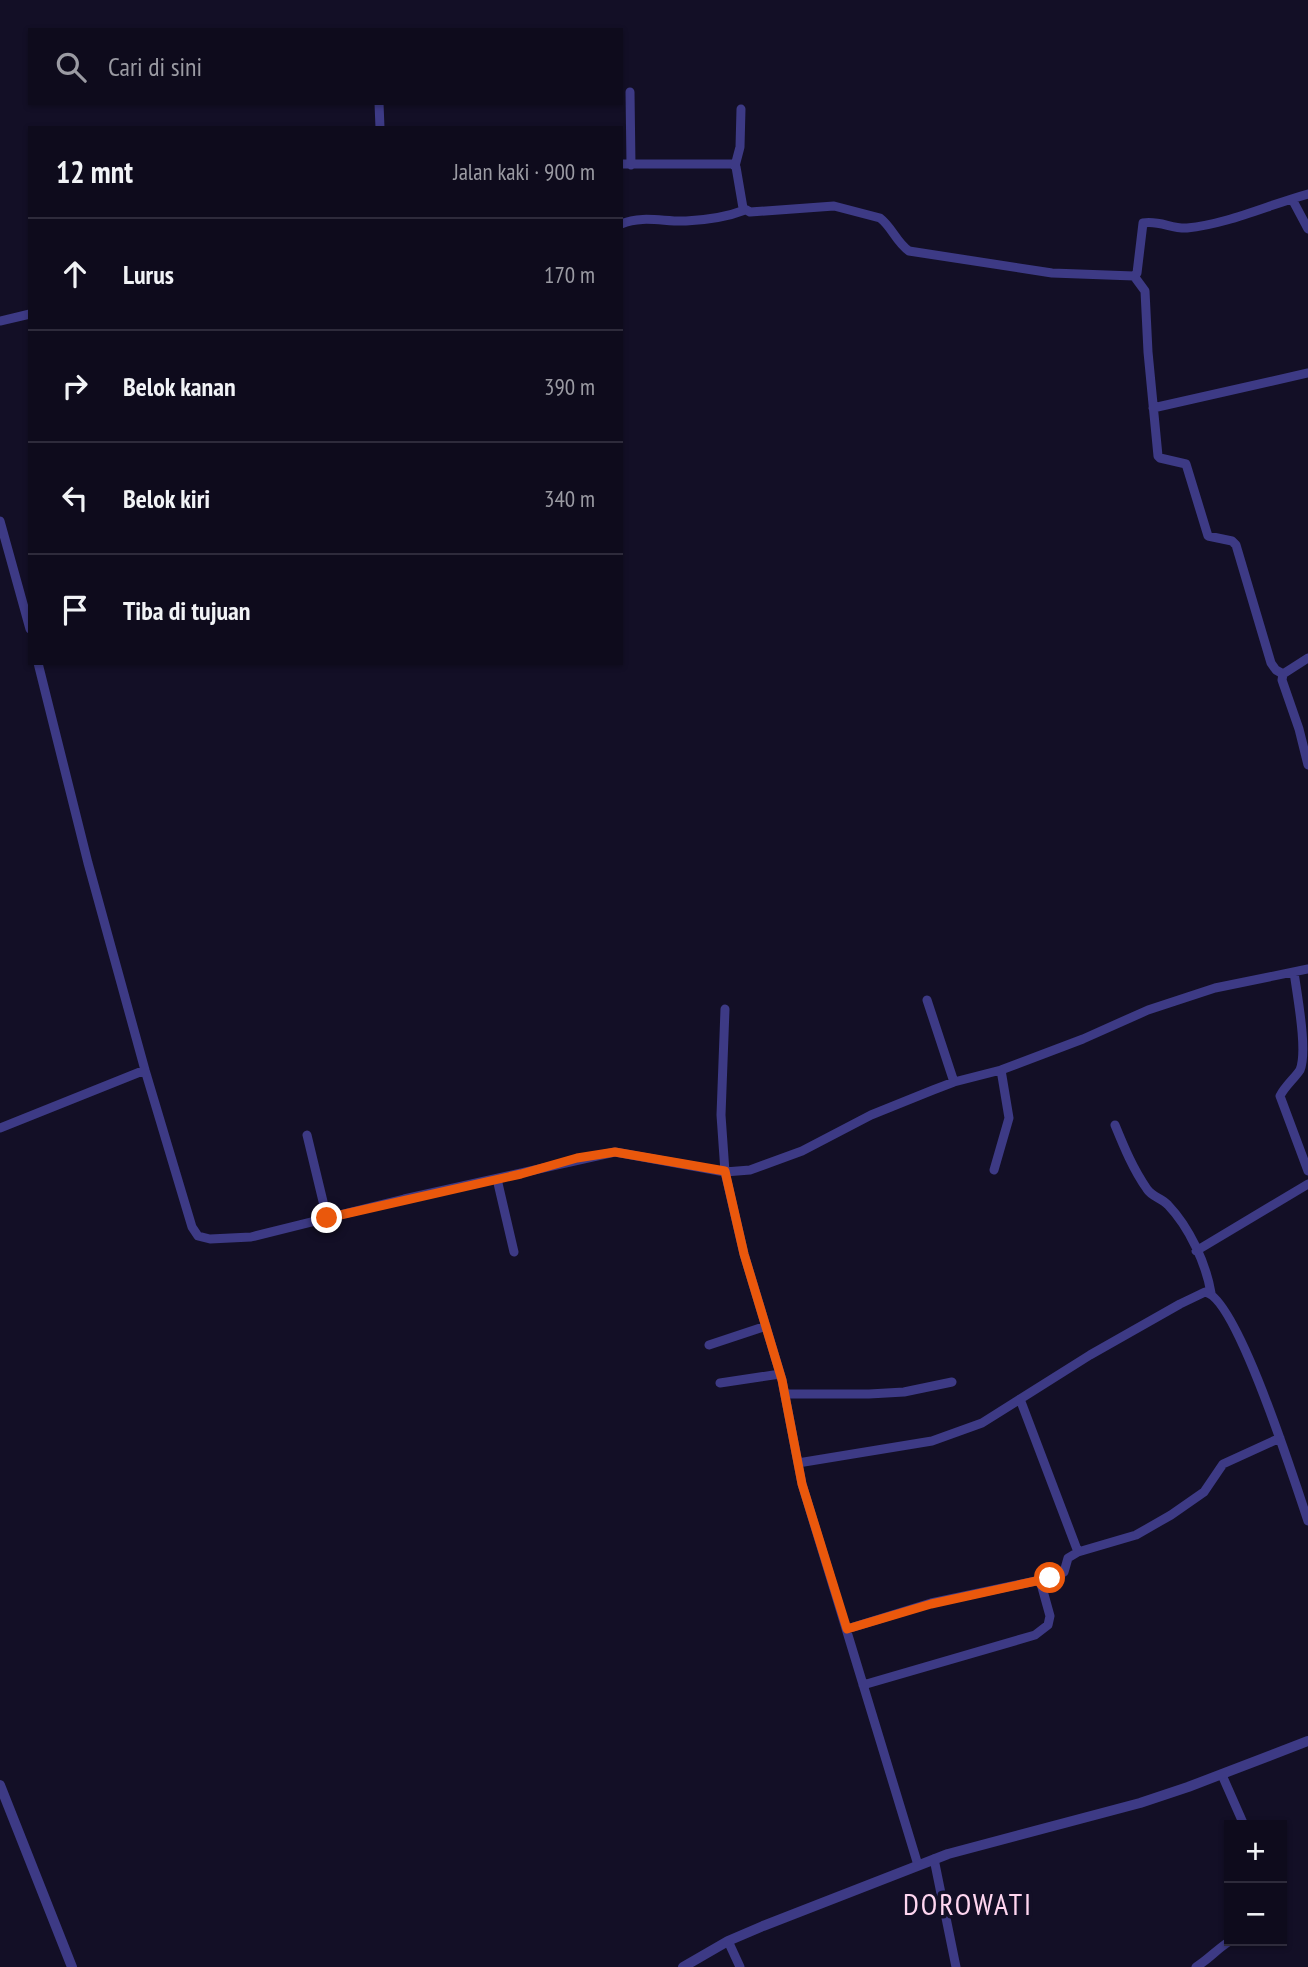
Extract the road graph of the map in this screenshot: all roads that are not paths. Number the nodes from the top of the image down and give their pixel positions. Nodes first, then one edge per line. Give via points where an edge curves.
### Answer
1 (631, 92) dead end
2 (379, 105) edge
3 (741, 109) dead end
4 (380, 126) edge
5 (626, 165) edge
6 (735, 166) junction
7 (1308, 194) edge
8 (1292, 199) junction
9 (745, 210) junction
10 (623, 223) edge
11 (1308, 229) edge
12 (1134, 276) junction
13 (28, 314) edge
14 (0, 321) edge
15 (1308, 373) edge
16 (1153, 408) junction
17 (0, 521) edge
18 (28, 622) edge
19 (1308, 658) edge
20 (38, 665) edge
21 (1283, 674) junction
22 (1308, 765) edge
23 (1308, 969) edge
24 (1293, 972) junction
25 (927, 1000) dead end
26 (725, 1009) dead end
27 (145, 1070) junction
28 (1001, 1070) junction
29 (954, 1082) junction
30 (1115, 1125) dead end
31 (0, 1128) edge
32 (307, 1135) dead end
33 (725, 1171) junction
34 (994, 1171) dead end
35 (1308, 1171) edge
36 (497, 1179) junction
37 (1308, 1184) edge
38 (327, 1218) junction
39 (1196, 1251) junction
40 (514, 1252) dead end
41 (1210, 1293) junction
42 (766, 1326) junction
43 (709, 1345) dead end
44 (780, 1374) junction
45 (953, 1382) dead end
46 (720, 1383) dead end
47 (785, 1394) junction
48 (1020, 1399) junction
49 (1280, 1438) junction
50 (798, 1463) junction
51 (1308, 1521) edge
52 (1077, 1552) junction
53 (1040, 1580) junction
54 (847, 1629) junction
55 (863, 1685) junction
56 (1308, 1741) edge
57 (1222, 1775) junction
58 (0, 1785) edge
59 (1242, 1820) edge
60 (934, 1859) junction
61 (918, 1865) junction
62 (728, 1941) junction
63 (1224, 1945) edge
64 (72, 1967) edge
65 (683, 1967) edge
66 (740, 1967) edge
67 (956, 1967) edge
68 (1196, 1967) edge

1 - 5 street
2 - 4 street
3 - 6 street
5 - 6 street
6 - 9 street
7 - 8 street
8 - 11 street
8 - 12 street via 1186,228 1143,223
9 - 10 street via 686,221 643,218
9 - 12 street via 834,206 880,218 909,251 1052,273
12 - 16 street via 1145,291
13 - 14 street
15 - 16 street
16 - 21 street via 1158,456 1186,464 1208,536 1236,545 1271,663
17 - 18 street
19 - 21 street
20 - 27 street
21 - 22 street
23 - 24 street
24 - 28 street via 1215,988 1148,1010
24 - 35 street via 1304,1058 1280,1096
25 - 29 street
26 - 33 street via 721,1115
27 - 31 street
27 - 38 street via 198,1236 210,1240 251,1237
28 - 29 street
28 - 34 street via 1009,1118
29 - 33 street via 871,1115 803,1151 750,1170
30 - 39 street via 1143,1184 1167,1203
32 - 38 street
33 - 36 street via 615,1152
33 - 42 street
36 - 38 street
36 - 40 street
37 - 39 street
39 - 41 street
41 - 48 street via 1180,1304
41 - 49 street via 1244,1346
42 - 43 street
42 - 44 street
44 - 46 street
44 - 47 street
45 - 47 street via 904,1392
47 - 50 street
48 - 50 street via 982,1423 933,1441
48 - 52 street
49 - 51 street
49 - 52 street via 1223,1464 1204,1492 1171,1516 1136,1535
50 - 54 street
52 - 53 street via 1068,1558 1063,1572
53 - 54 street via 931,1604
53 - 55 street via 1050,1616 1048,1625 1035,1635
54 - 55 street
55 - 61 street
56 - 57 street
57 - 59 street
57 - 60 street via 1140,1803
58 - 64 street
60 - 61 street
60 - 67 street
61 - 62 street
62 - 65 street
62 - 66 street
63 - 68 street

